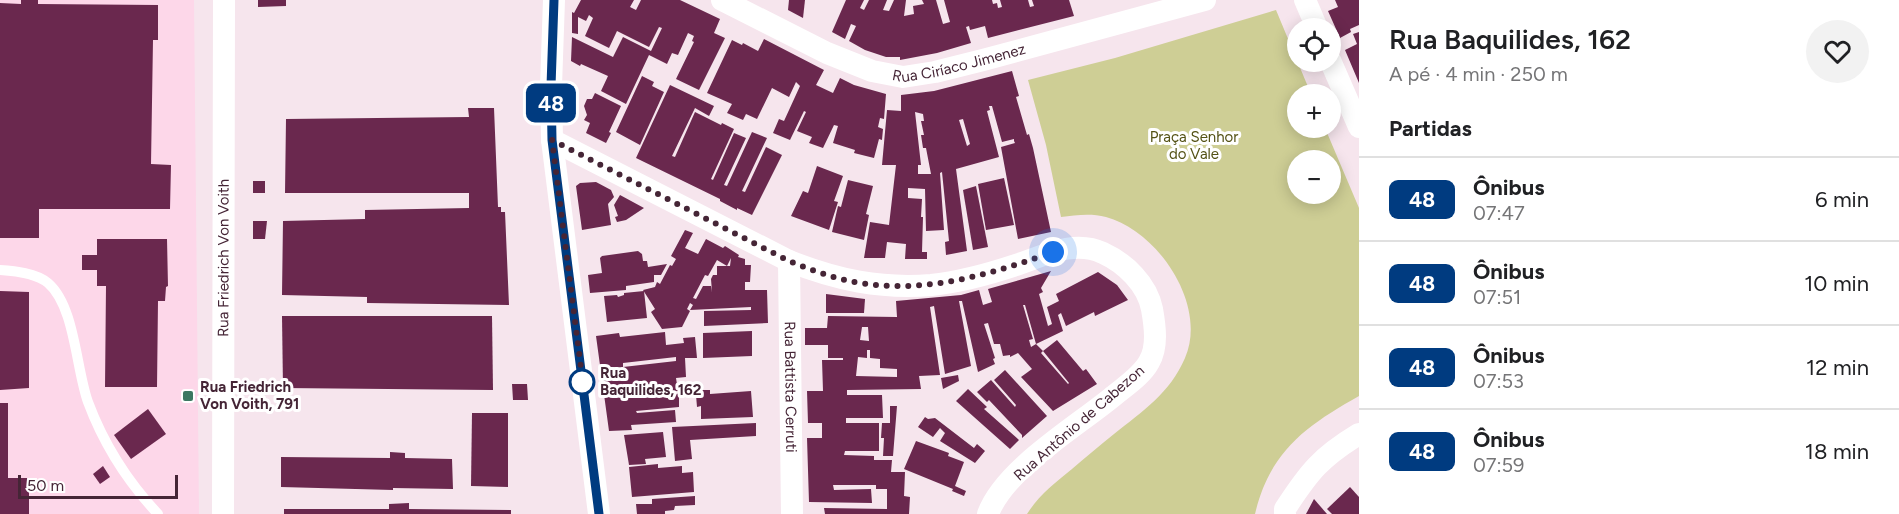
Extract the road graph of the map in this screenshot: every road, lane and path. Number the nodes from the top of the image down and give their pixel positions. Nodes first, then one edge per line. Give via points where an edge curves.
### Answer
1 (224, 0) edge
2 (554, 0) edge
3 (722, 0) edge
4 (1204, 0) edge
5 (1305, 0) edge
6 (1313, 18) edge
7 (1335, 72) edge
8 (1359, 127) edge
9 (552, 140) junction
10 (789, 261) junction
11 (0, 270) edge
12 (1359, 434) edge
13 (158, 514) edge
14 (223, 514) edge
15 (599, 514) edge
16 (792, 514) edge
17 (988, 514) edge
18 (1285, 514) edge

1 - 14 street, Rua Friedrich Von Voith
2 - 9 street
3 - 4 street, Rua Ciríaco Jimenez via 827,52 872,71 903,77 983,60
5 - 6 street
7 - 8 street
9 - 10 street, Rua Antônio de Cabezon
9 - 15 street
10 - 16 street, Rua Battista Cerruti
10 - 17 street, Rua Antônio de Cabezon via 823,274 894,286 977,276 1053,252 1084,247 1113,258 1142,284 1151,301 1155,322 1155,343 1149,362 1129,384 1018,472 993,500
11 - 13 lane via 26,273 47,282 61,299 87,400 101,435 142,498
12 - 18 street via 1331,451 1305,477

